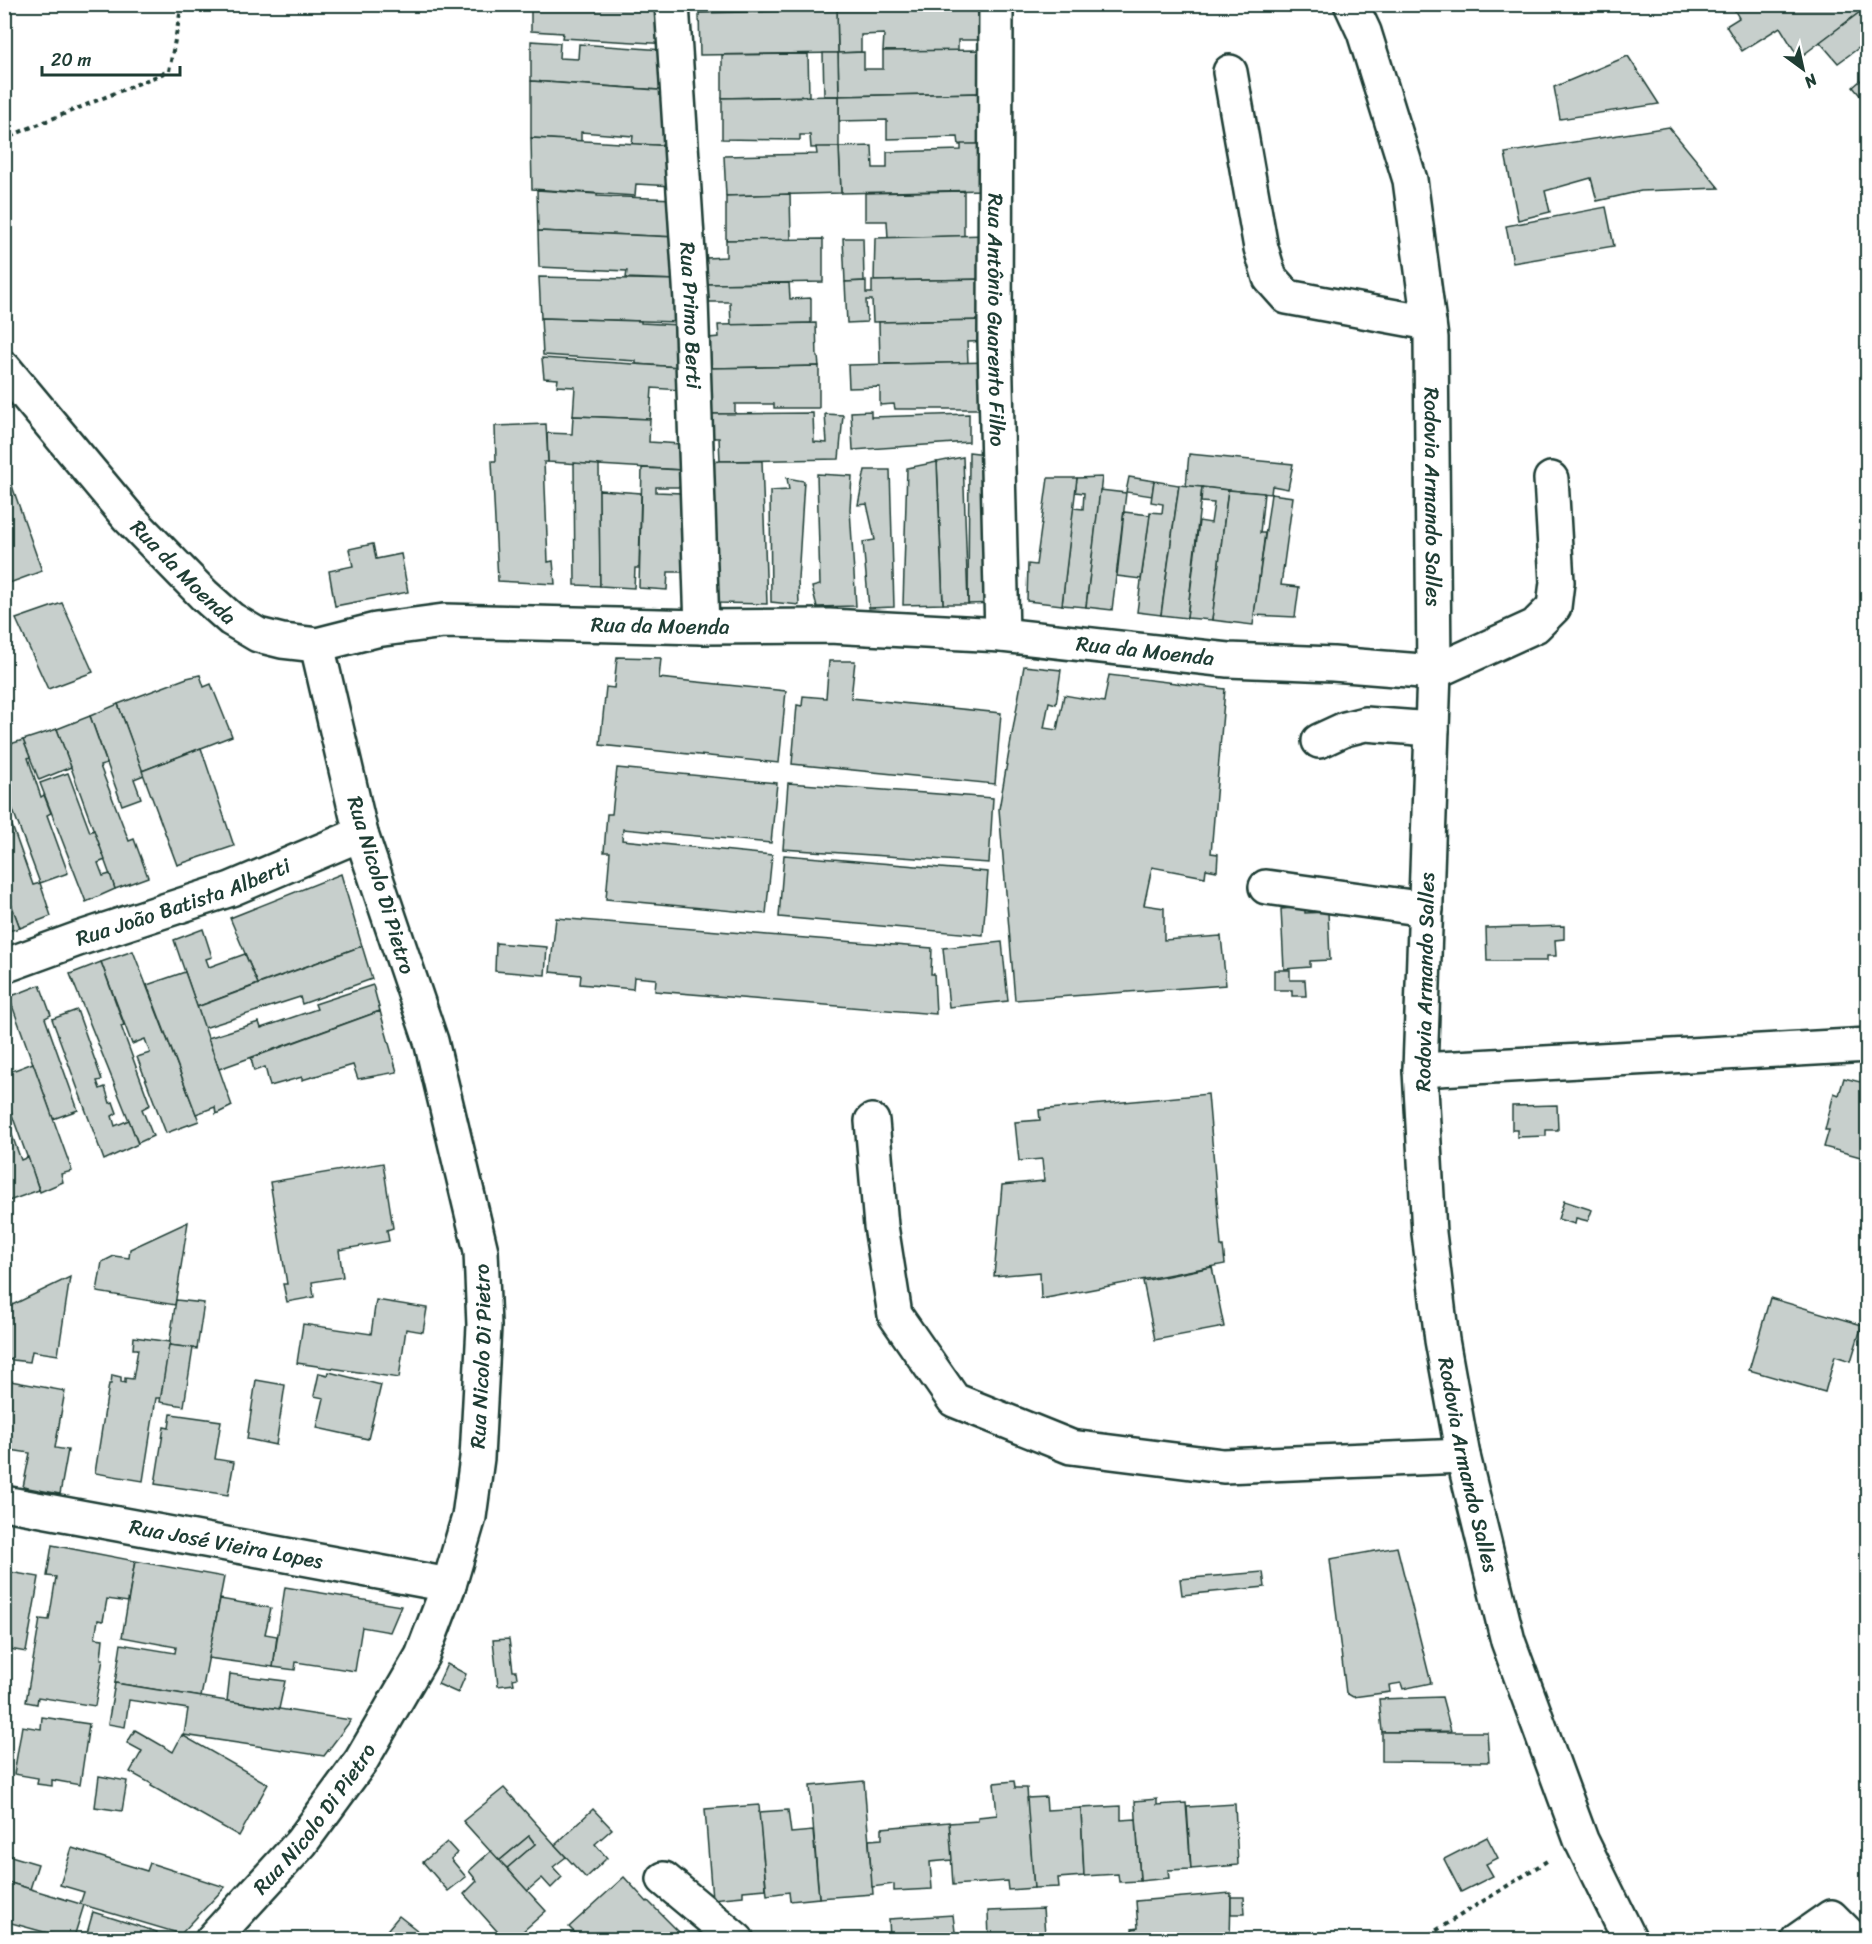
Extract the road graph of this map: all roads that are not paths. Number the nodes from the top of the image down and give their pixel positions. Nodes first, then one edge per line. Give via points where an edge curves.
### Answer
1 (672, 4) edge
2 (996, 4) edge
3 (1351, 4) edge
4 (1230, 72) dead end
5 (1429, 323) junction
6 (4, 368) edge
7 (1551, 479) dead end
8 (702, 627) junction
9 (1002, 635) junction
10 (316, 645) junction
11 (1434, 672) junction
12 (1432, 729) junction
13 (1319, 741) dead end
14 (361, 834) junction
15 (1266, 887) dead end
16 (1426, 909) junction
17 (4, 966) edge
18 (1868, 1045) edge
19 (1420, 1070) junction
20 (872, 1121) dead end
21 (1463, 1456) junction
22 (4, 1503) edge
23 (449, 1585) junction
24 (664, 1879) dead end
25 (212, 1940) edge
26 (737, 1940) edge
27 (1630, 1940) edge
28 (1798, 1940) edge
29 (1850, 1940) edge

1 - 8 street, Rua Primo Berti via 691,300
2 - 9 street, Rua Antônio Guarento Filho via 995,342
3 - 5 street, Rodovia Armando Salles via 1364,32 1410,180
4 - 5 street via 1261,248 1270,278 1287,297
5 - 11 street, Rodovia Armando Salles
6 - 10 street, Rua da Moenda via 128,516 231,619 258,635
7 - 11 street via 1557,582 1554,607 1535,626
8 - 9 street, Rua da Moenda via 829,626
8 - 10 street, Rua da Moenda via 444,621 375,630
9 - 11 street, Rua da Moenda via 1228,660
10 - 14 street, Rua Nicolo Di Pietro
11 - 12 street, Rodovia Armando Salles
12 - 13 street via 1365,724
12 - 16 street, Rodovia Armando Salles
14 - 17 street, Rua João Batista Alberti via 231,889
14 - 23 street, Rua Nicolo Di Pietro via 431,1041 481,1251 484,1326 477,1458 469,1517
15 - 16 street
16 - 19 street, Rodovia Armando Salles
18 - 19 street
19 - 21 street, Rodovia Armando Salles via 1428,1233
20 - 21 street via 881,1226 895,1315 954,1400 1071,1448 1224,1466
21 - 27 street, Rodovia Armando Salles via 1508,1641 1581,1840
22 - 23 street, Rua José Vieira Lopes
23 - 25 street, Rua Nicolo Di Pietro via 422,1656 361,1761 301,1843
24 - 26 street
28 - 29 street via 1831,1917

